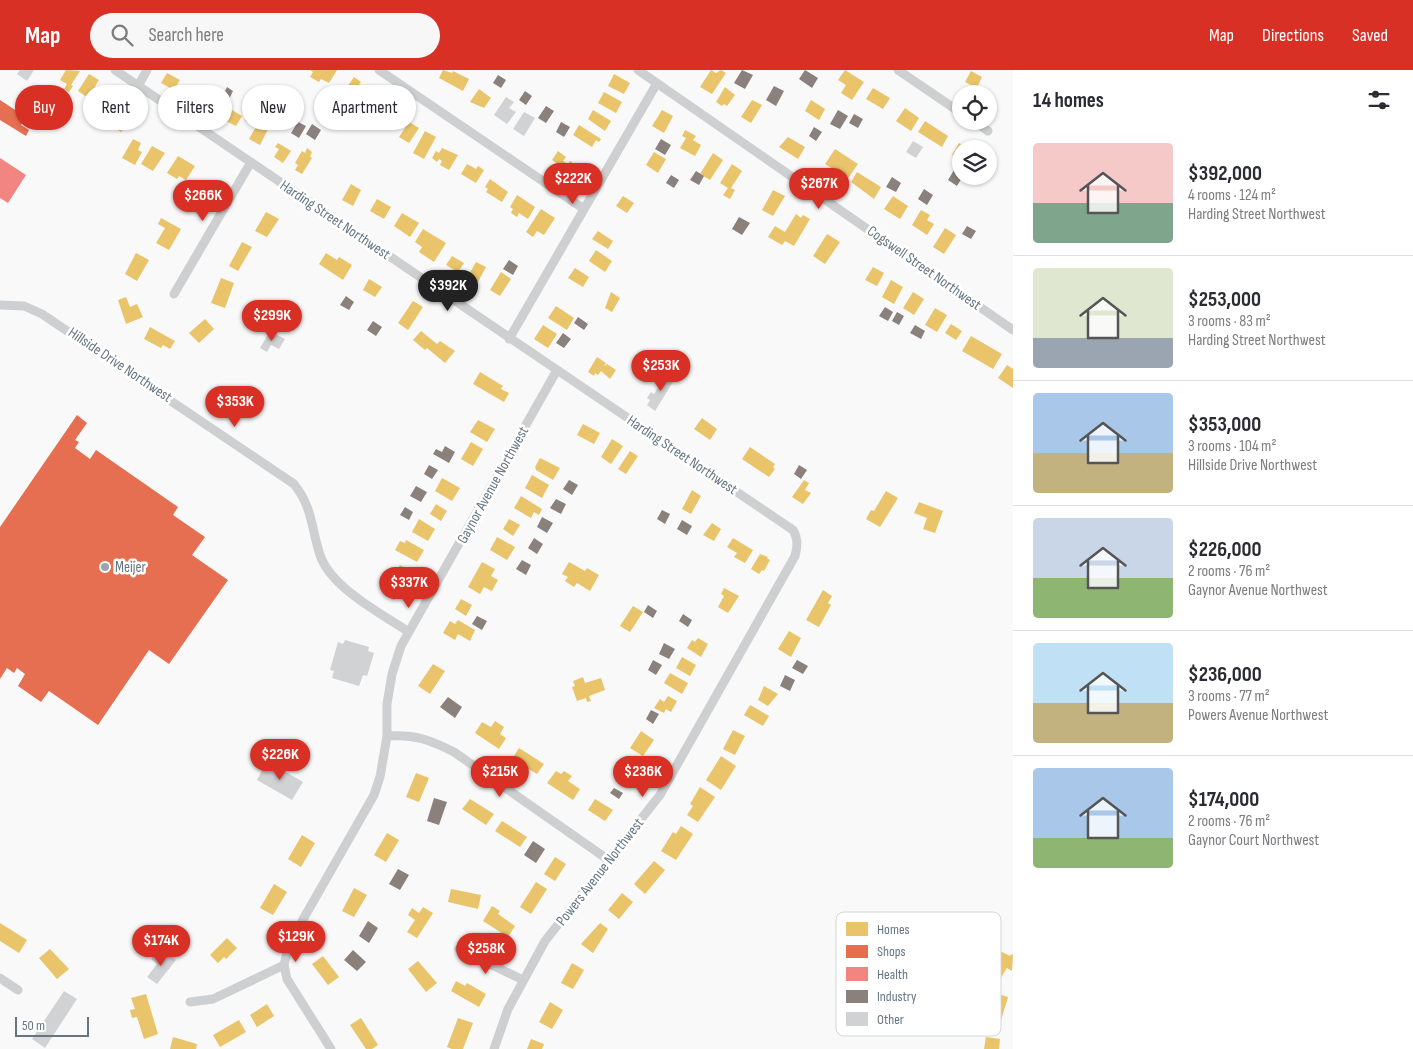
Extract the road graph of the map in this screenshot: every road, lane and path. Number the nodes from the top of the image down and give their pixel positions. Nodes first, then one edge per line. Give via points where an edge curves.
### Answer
1 (115, 70) edge
2 (147, 70) edge
3 (379, 70) edge
4 (638, 70) edge
5 (898, 70) edge
6 (657, 82) junction
7 (137, 85) edge
8 (139, 85) edge
9 (148, 93) edge
10 (952, 107) edge
11 (251, 162) junction
12 (584, 209) junction
13 (174, 294) dead end
14 (0, 305) edge
15 (1013, 330) edge
16 (510, 339) junction
17 (557, 370) junction
18 (797, 541) joint
19 (410, 632) junction
20 (387, 736) junction
21 (610, 861) junction
22 (459, 949) dead end
23 (284, 965) junction
24 (0, 978) edge
25 (523, 980) junction
26 (18, 990) dead end
27 (190, 1002) dead end
28 (331, 1049) edge
29 (494, 1049) edge

1 - 7 street, Harding Street Northwest
2 - 8 street
3 - 12 street
4 - 6 street, Cogswell Street Northwest
5 - 10 street
6 - 12 street
6 - 15 street, Cogswell Street Northwest
9 - 11 street, Harding Street Northwest
11 - 13 street
11 - 16 street, Harding Street Northwest
12 - 16 street
14 - 19 street, Hillside Drive Northwest via 24,306 42,314 294,484 304,496 310,512 325,567 348,590
16 - 17 street, Harding Street Northwest
17 - 18 street, Harding Street Northwest via 793,530
17 - 19 street, Gaynor Avenue Northwest
18 - 21 street, Powers Avenue Northwest via 795,556 660,795
19 - 20 street, Gaynor Avenue Northwest via 401,646 392,674 386,704
20 - 21 street via 410,734 454,752
20 - 23 street, Gaynor Avenue Northwest via 374,795 289,944
21 - 25 street, Powers Avenue Northwest via 545,941
22 - 25 street
23 - 27 street via 213,999
23 - 28 street via 287,979
24 - 26 street
25 - 29 street, Powers Avenue Northwest

